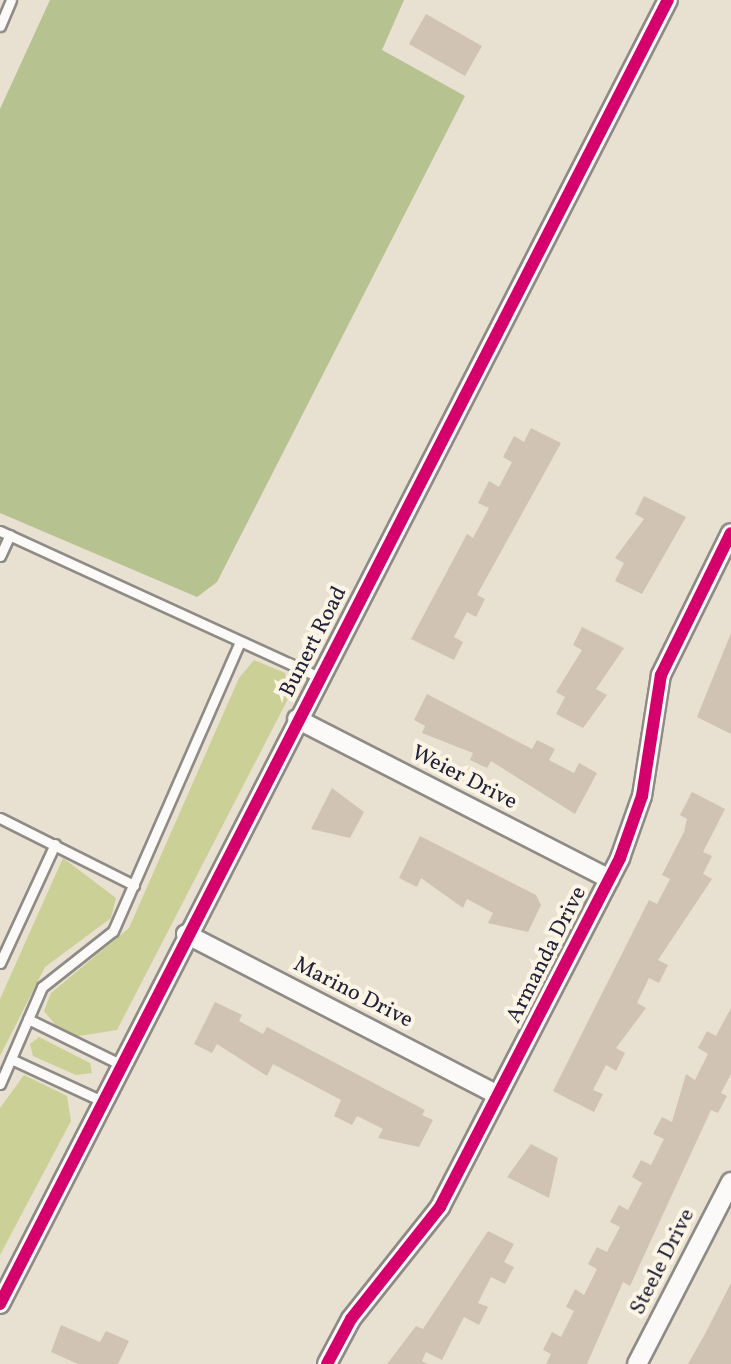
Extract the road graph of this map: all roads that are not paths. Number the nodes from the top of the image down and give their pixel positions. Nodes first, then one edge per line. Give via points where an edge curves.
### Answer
1 (11, 0) edge
2 (668, 0) edge
3 (0, 26) edge
4 (5, 533) edge
5 (731, 533) edge
6 (0, 556) edge
7 (240, 642) junction
8 (319, 677) junction
9 (297, 719) junction
10 (0, 818) edge
11 (55, 844) junction
12 (609, 879) junction
13 (134, 885) junction
14 (186, 934) junction
15 (0, 963) edge
16 (28, 1019) junction
17 (11, 1059) junction
18 (120, 1064) junction
19 (0, 1084) edge
20 (498, 1095) junction
21 (102, 1101) junction
22 (731, 1182) edge
23 (0, 1304) edge
24 (327, 1364) edge
25 (637, 1364) edge

1 - 3 lane
2 - 8 street, Bunert Road
4 - 6 lane
4 - 7 lane
5 - 12 street, Armanda Drive via 661,675 639,809
7 - 8 lane
7 - 13 lane
8 - 9 street, Bunert Road
9 - 12 street, Weier Drive
9 - 14 street, Bunert Road
10 - 11 lane
11 - 13 lane
11 - 15 lane
12 - 20 street, Armanda Drive
13 - 16 lane via 113,931 54,974
14 - 18 street, Bunert Road
14 - 20 street, Marino Drive
16 - 17 lane
16 - 18 lane
17 - 19 lane
17 - 21 lane
18 - 21 street, Bunert Road
20 - 24 street, Armanda Drive via 424,1233 351,1319
21 - 23 street, Bunert Road
22 - 25 street, Steele Drive

